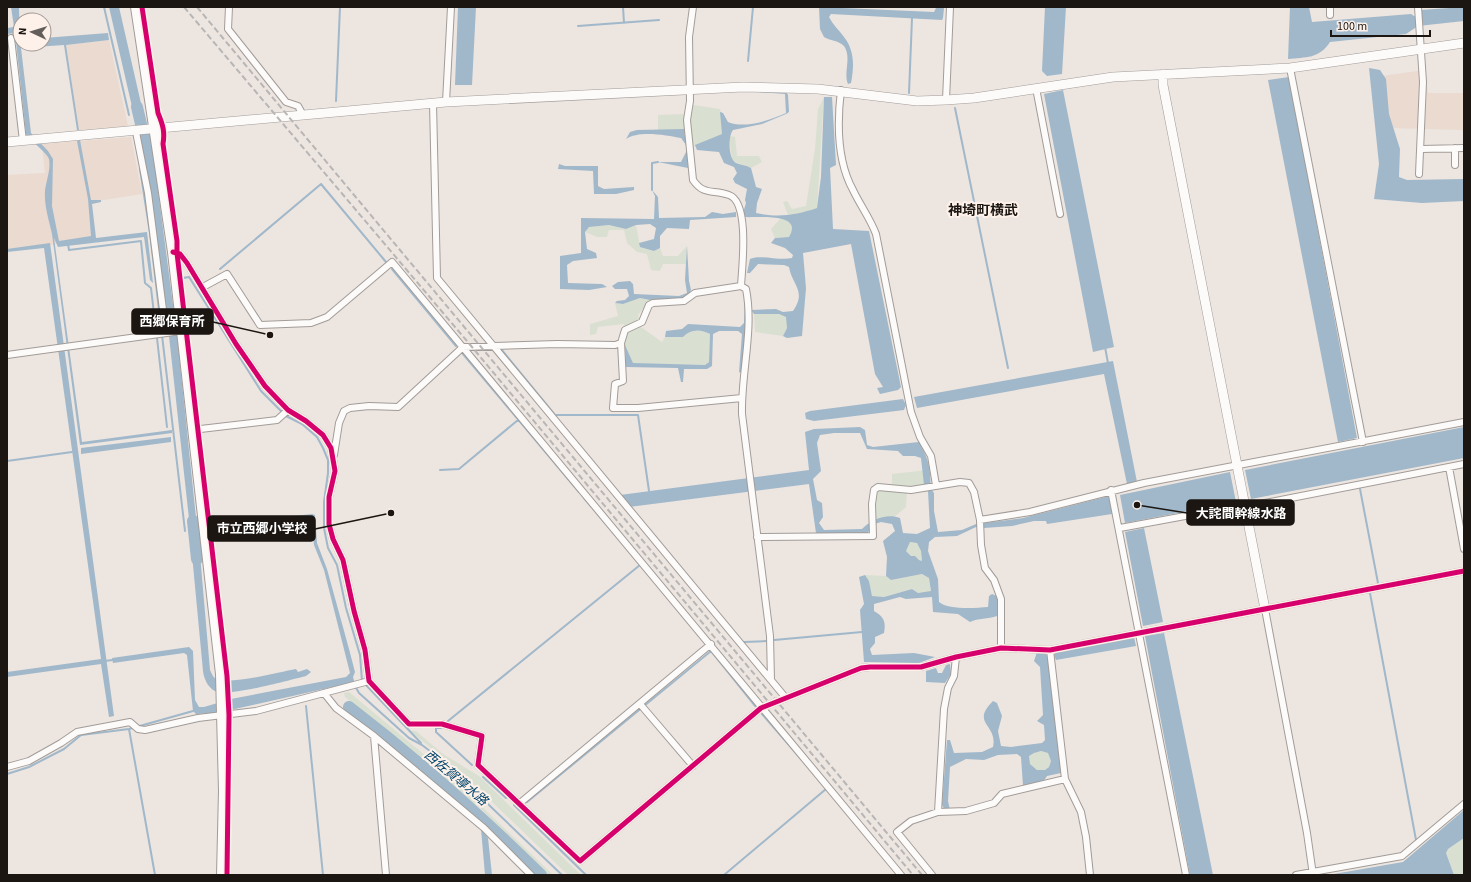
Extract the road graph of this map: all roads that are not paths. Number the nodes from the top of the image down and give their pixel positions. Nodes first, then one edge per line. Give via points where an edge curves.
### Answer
1 (229, 7) edge
2 (451, 7) edge
3 (693, 7) edge
4 (950, 7) edge
5 (1330, 7) edge
6 (136, 9) edge
7 (1418, 10) edge
8 (1330, 14) dead end
9 (11, 38) dead end
10 (1464, 43) edge
11 (1422, 49) junction
12 (1290, 68) junction
13 (1163, 74) junction
14 (1036, 88) junction
15 (690, 90) junction
16 (841, 90) junction
17 (946, 100) junction
18 (446, 102) junction
19 (433, 103) junction
20 (303, 115) junction
21 (151, 130) junction
22 (136, 132) junction
23 (26, 141) junction
24 (7, 142) edge
25 (1422, 148) junction
26 (1455, 148) junction
27 (1464, 148) edge
28 (1455, 165) dead end
29 (1419, 174) dead end
30 (1060, 214) dead end
31 (173, 252) junction
32 (741, 286) junction
33 (203, 287) junction
34 (181, 331) junction
35 (166, 333) junction
36 (621, 343) junction
37 (492, 346) junction
38 (463, 347) junction
39 (7, 355) edge
40 (742, 398) junction
41 (288, 410) junction
42 (1464, 422) edge
43 (192, 430) junction
44 (1363, 442) junction
45 (334, 456) junction
46 (1464, 464) edge
47 (1238, 465) junction
48 (1448, 467) junction
49 (936, 485) junction
50 (1111, 490) junction
51 (1245, 507) junction
52 (980, 520) junction
53 (1120, 528) junction
54 (757, 537) junction
55 (1464, 549) edge
56 (1464, 571) edge
57 (1265, 609) junction
58 (1139, 633) junction
59 (711, 644) junction
60 (1001, 648) junction
61 (1050, 650) junction
62 (956, 657) junction
63 (771, 680) junction
64 (370, 681) junction
65 (324, 693) junction
66 (785, 698) junction
67 (640, 704) junction
68 (761, 708) junction
69 (223, 716) junction
70 (374, 736) junction
71 (693, 766) junction
72 (7, 767) edge
73 (1065, 779) junction
74 (520, 803) junction
75 (1464, 804) edge
76 (944, 812) junction
77 (1313, 873) edge
78 (222, 875) edge
79 (386, 875) edge
80 (531, 875) edge
81 (901, 875) edge
82 (932, 875) edge
83 (1090, 875) edge
84 (1186, 875) edge
85 (1296, 875) edge

1 - 20 street via 228,30 286,102 298,106
2 - 18 street
3 - 15 street via 689,37
4 - 17 street
5 - 8 street
6 - 21 main road
7 - 11 street
9 - 23 street
10 - 11 street
11 - 12 street
11 - 25 street
12 - 13 street
12 - 44 street
13 - 14 street via 1113,77
13 - 47 street via 1203,296
14 - 17 street
14 - 30 street
15 - 16 street via 743,87
15 - 18 street
15 - 32 street via 687,120 693,180 698,188 729,195 736,199 740,206 744,250
16 - 17 street via 917,101
16 - 49 street via 841,158 852,189 876,234 910,406 920,438 930,456
18 - 19 street
19 - 20 street
19 - 37 street via 437,278
20 - 21 street
21 - 22 street
21 - 31 main road
22 - 23 street
22 - 35 street via 148,194
23 - 24 street
25 - 26 street
25 - 29 street
26 - 27 street
26 - 28 street
31 - 33 street via 180,254
31 - 34 main road
32 - 36 street via 695,293 684,301 653,303 649,305 642,322 625,330
32 - 40 street via 746,289 750,307
33 - 38 street via 227,274 260,325 311,323 328,317 392,262
33 - 41 street via 236,344 265,386
34 - 35 street
34 - 43 main road
35 - 39 street
36 - 37 street
36 - 40 street via 623,381 614,384 613,408
37 - 38 street
37 - 63 street
38 - 45 street via 398,407 369,406 344,411 339,423
38 - 59 street
40 - 54 street
41 - 43 street via 277,420
41 - 45 street via 324,435
42 - 44 street
43 - 69 main road via 221,674
44 - 47 street
45 - 64 street via 335,471 329,497 329,524 343,560
46 - 48 street
47 - 50 street
47 - 51 street
48 - 51 street
48 - 55 street
49 - 52 street via 969,483 974,492
49 - 54 street via 912,490 878,487 874,490 873,536
50 - 52 street via 1030,512
50 - 53 street
51 - 53 street
51 - 57 street
52 - 60 street via 985,568 994,580 1001,599
53 - 58 street
54 - 63 street via 770,636
56 - 57 street
57 - 58 street
57 - 77 street
58 - 61 street
58 - 84 street
59 - 67 street
59 - 68 street
60 - 61 street
60 - 62 street
61 - 73 street
62 - 66 street via 921,667 861,668
62 - 76 street via 954,676 948,688 944,709
63 - 66 street
64 - 65 street
64 - 74 street via 409,724 442,724 482,736 478,765
65 - 69 street via 256,711
65 - 70 street via 336,708
66 - 68 street
67 - 71 street
67 - 74 street
68 - 71 street
68 - 81 street
69 - 72 street via 198,718 145,730 130,722 77,732 29,761
69 - 78 main road
70 - 79 street
70 - 80 street via 484,828
71 - 74 street via 580,861
73 - 76 street via 1002,794 994,803 966,811
73 - 83 street via 1081,812
75 - 77 street via 1402,856
76 - 82 street via 911,822 897,832
77 - 85 street

